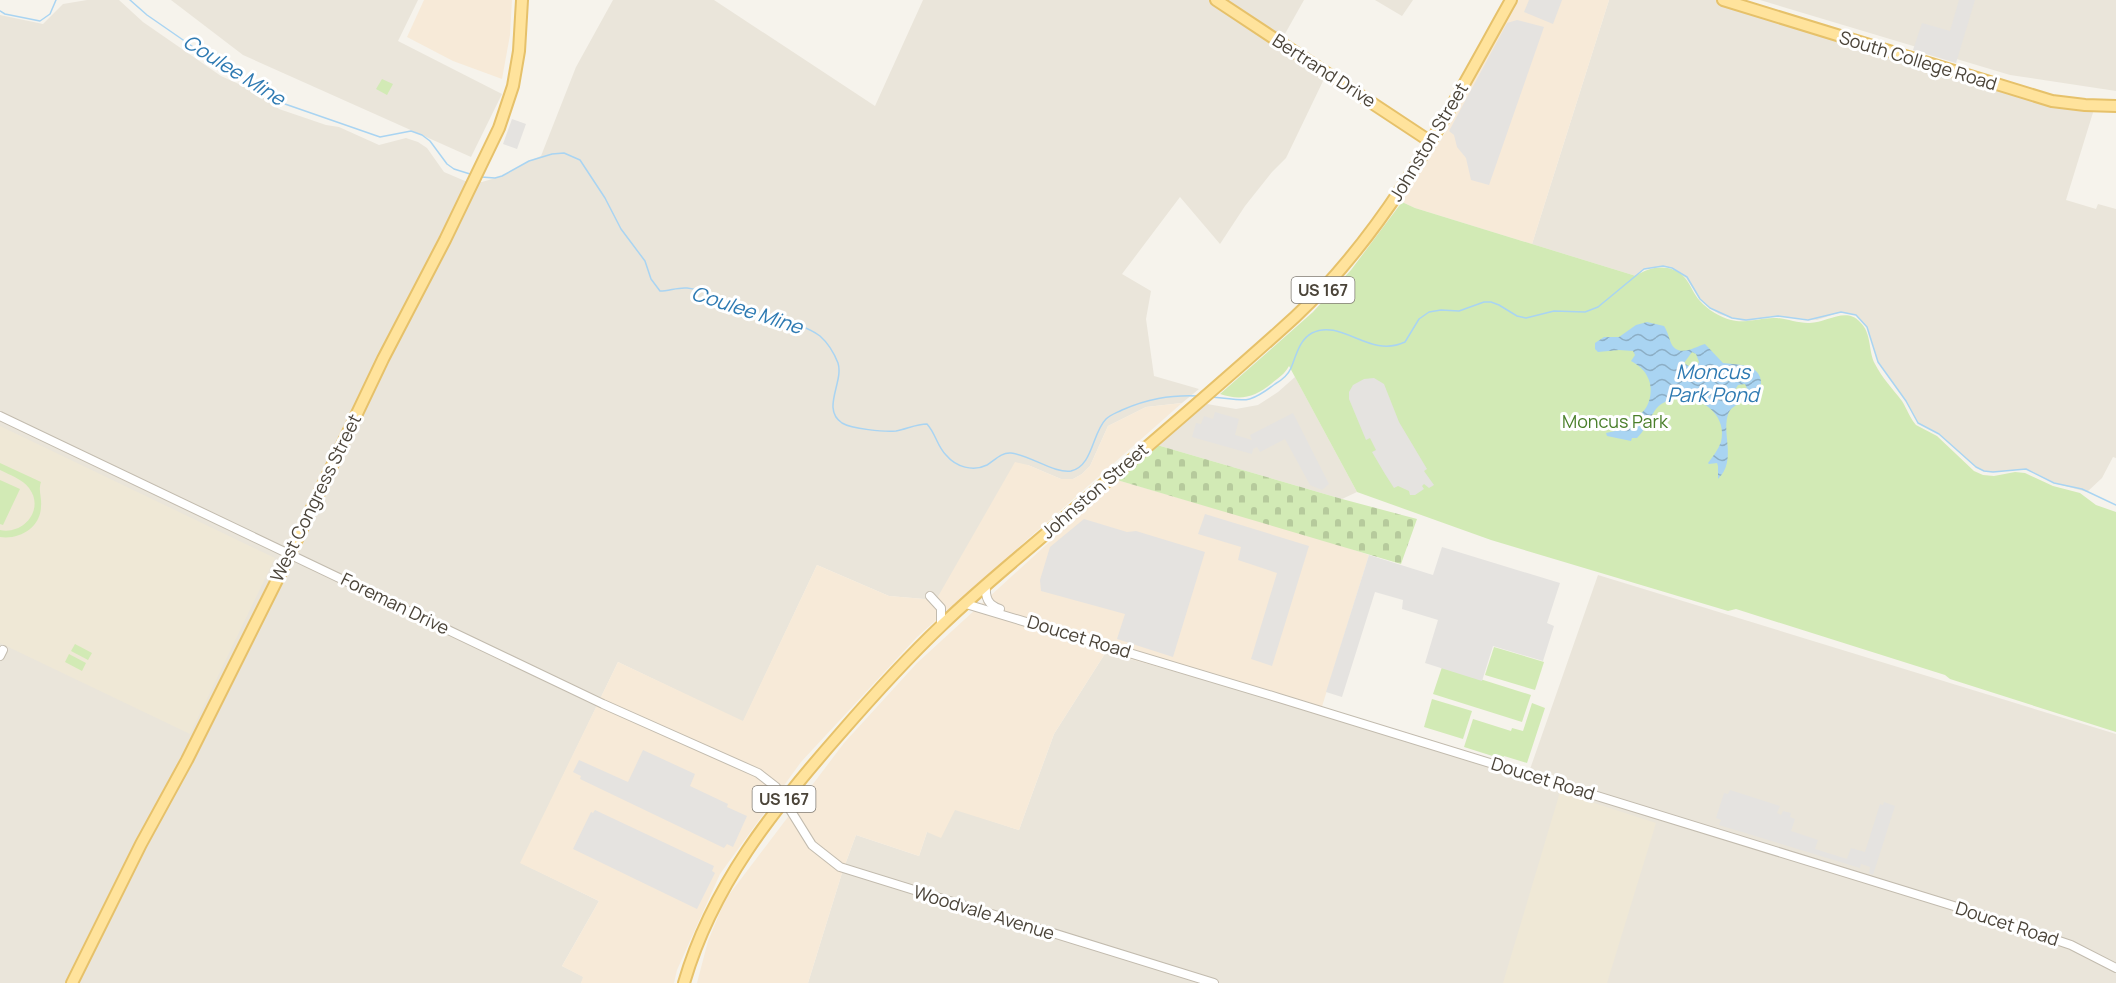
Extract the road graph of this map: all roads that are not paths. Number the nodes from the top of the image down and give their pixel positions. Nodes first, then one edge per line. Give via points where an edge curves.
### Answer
1 (522, 0) edge
2 (1216, 0) edge
3 (1511, 0) edge
4 (1724, 0) edge
5 (2116, 106) edge
6 (1431, 142) junction
7 (0, 417) edge
8 (290, 554) junction
9 (986, 585) junction
10 (930, 596) dead end
11 (966, 604) junction
12 (941, 626) junction
13 (1109, 646) junction
14 (783, 799) junction
15 (2116, 968) edge
16 (72, 983) edge
17 (684, 983) edge
18 (1214, 983) edge

1 - 8 main road, West Congress Street via 519,51 502,122
2 - 6 main road, Bertrand Drive
3 - 6 main road, Johnston Street / US 167
4 - 5 main road, South College Road via 2052,101
6 - 9 main road, Johnston Street / US 167 via 1382,218 1329,284 1271,339
7 - 8 street, Foreman Drive
8 - 14 street, Foreman Drive via 603,704 758,773 776,787
8 - 16 main road, West Congress Street
9 - 11 main road, Johnston Street / US 167
9 - 13 street via 992,606
10 - 12 street via 941,608
11 - 12 main road, Johnston Street / US 167
11 - 13 street, Doucet Road
12 - 14 main road, Johnston Street / US 167
13 - 15 street, Doucet Road via 1970,911 2071,945
14 - 17 main road, Johnston Street / US 167 via 751,842 719,896 700,935
14 - 18 street, Woodvale Avenue via 812,845 840,867

